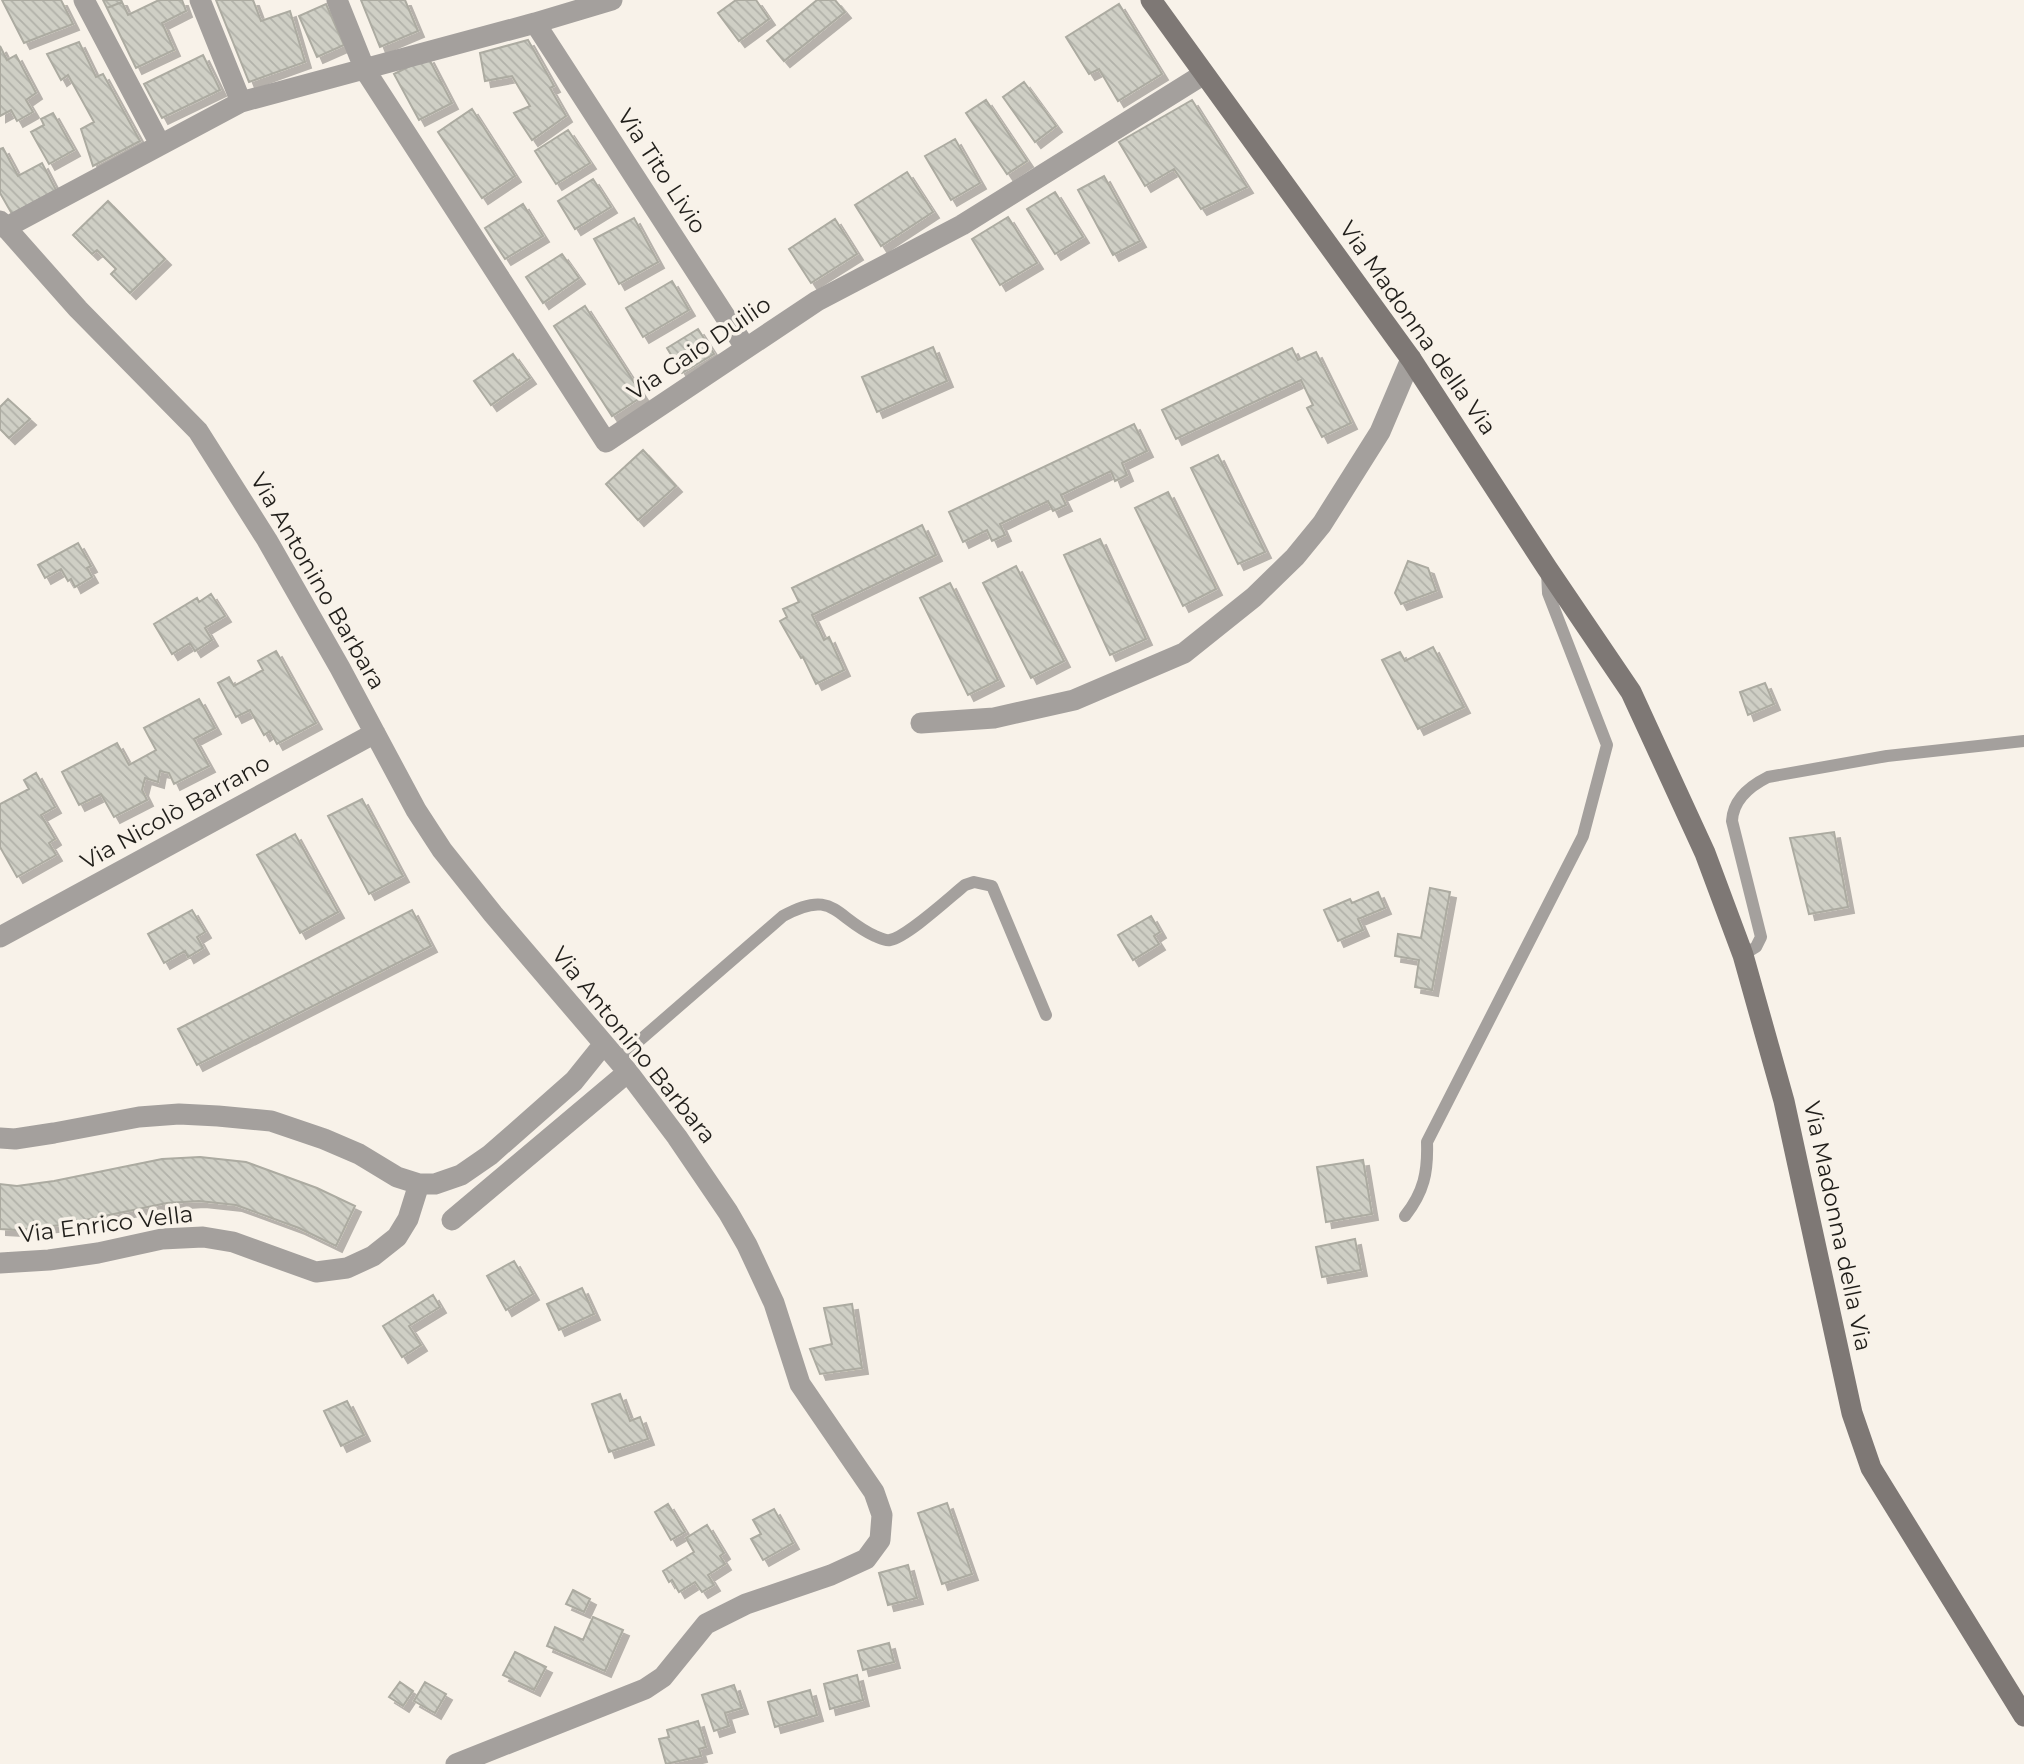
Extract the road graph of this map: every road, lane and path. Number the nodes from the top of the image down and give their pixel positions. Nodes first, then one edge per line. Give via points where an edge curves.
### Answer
1 (84, 0) edge
2 (200, 0) edge
3 (337, 0) edge
4 (612, 0) edge
5 (1151, 0) edge
6 (535, 23) junction
7 (365, 69) junction
8 (1204, 74) junction
9 (241, 102) junction
10 (160, 145) junction
11 (3, 224) edge
12 (745, 347) junction
13 (1411, 359) junction
14 (1547, 568) junction
15 (921, 723) dead end
16 (374, 733) junction
17 (2024, 741) edge
18 (0, 937) edge
19 (1743, 955) junction
20 (1046, 1015) dead end
21 (616, 1059) junction
22 (0, 1138) edge
23 (419, 1184) junction
24 (1405, 1216) dead end
25 (452, 1220) dead end
26 (0, 1263) edge
27 (2024, 1717) edge
28 (456, 1764) edge

1 - 10 street
2 - 9 street
3 - 7 street
4 - 6 street
5 - 8 street, Via Madonna della Via
6 - 7 street
6 - 12 street, Via Tito Livio
7 - 9 street
7 - 12 street, Via Gaio Duilio via 606,442
8 - 12 street, Via Gaio Duilio via 962,225 817,301
8 - 13 street, Via Madonna della Via
9 - 10 street
10 - 11 street
11 - 16 street, Via Antonino Barbara via 78,309 198,431 267,540
13 - 14 street, Via Madonna della Via
13 - 15 street via 1380,432 1322,524 1254,597 1184,653 1074,700 994,718
14 - 19 street, Via Madonna della Via via 1631,692 1705,853
14 - 24 lane via 1548,593 1607,745 1583,836 1427,1142 1428,1165 1418,1200
16 - 18 street, Via Nicolò Barrano
16 - 21 street, Via Antonino Barbara via 442,850
17 - 19 lane via 1886,756 1768,777 1752,785 1733,811 1732,821 1761,937 1756,947
19 - 27 street, Via Madonna della Via via 1784,1101 1852,1413 1871,1468
20 - 21 lane via 992,886 974,882 892,940 871,935 826,905 801,906 783,916
21 - 23 street via 574,1081 461,1175
21 - 25 street
21 - 28 street, Via Antonino Barbara via 677,1137 747,1245 774,1303 800,1384 874,1492 882,1516 880,1540 866,1559 706,1624 663,1677 645,1689
22 - 23 street via 179,1114 271,1121 324,1139
23 - 26 street, Via Enrico Vella via 397,1237 347,1268 316,1272 233,1242 203,1237 162,1239 49,1261

